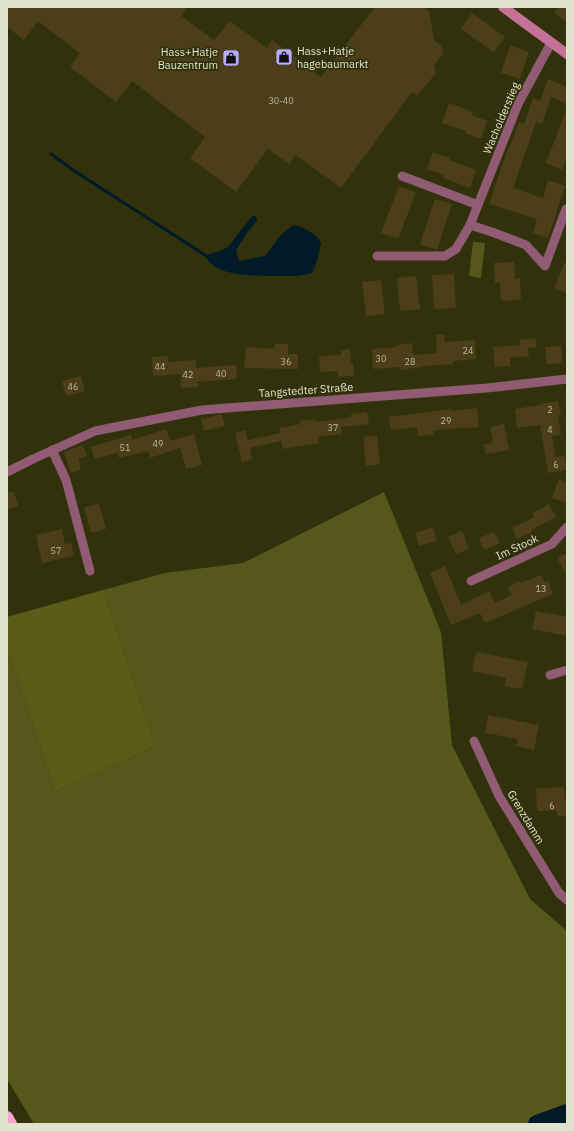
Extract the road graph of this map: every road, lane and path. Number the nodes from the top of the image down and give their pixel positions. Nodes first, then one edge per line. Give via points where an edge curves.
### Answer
1 (503, 7) edge
2 (551, 43) junction
3 (567, 54) edge
4 (402, 176) dead end
5 (478, 205) junction
6 (566, 209) edge
7 (470, 225) junction
8 (377, 256) dead end
9 (567, 379) edge
10 (52, 450) junction
11 (7, 472) edge
12 (567, 527) edge
13 (90, 571) dead end
14 (471, 581) dead end
15 (567, 670) edge
16 (550, 675) dead end
17 (474, 741) dead end
18 (567, 900) edge
19 (7, 1117) edge
20 (11, 1124) edge

1 - 2 main road
2 - 3 main road
2 - 5 street, Wacholderstieg via 518,104
4 - 5 street
5 - 7 street, Wacholderstieg
6 - 7 street via 546,266 526,245
7 - 8 street, Wacholderstieg via 456,249 445,256
9 - 10 street, Tangstedter Straße via 487,388 202,410 95,431
10 - 11 street, Tangstedter Straße
10 - 13 street via 66,480
12 - 14 street, Im Stook via 552,544
15 - 16 street
17 - 18 street, Grenzdamm via 499,796 559,893
19 - 20 highway

